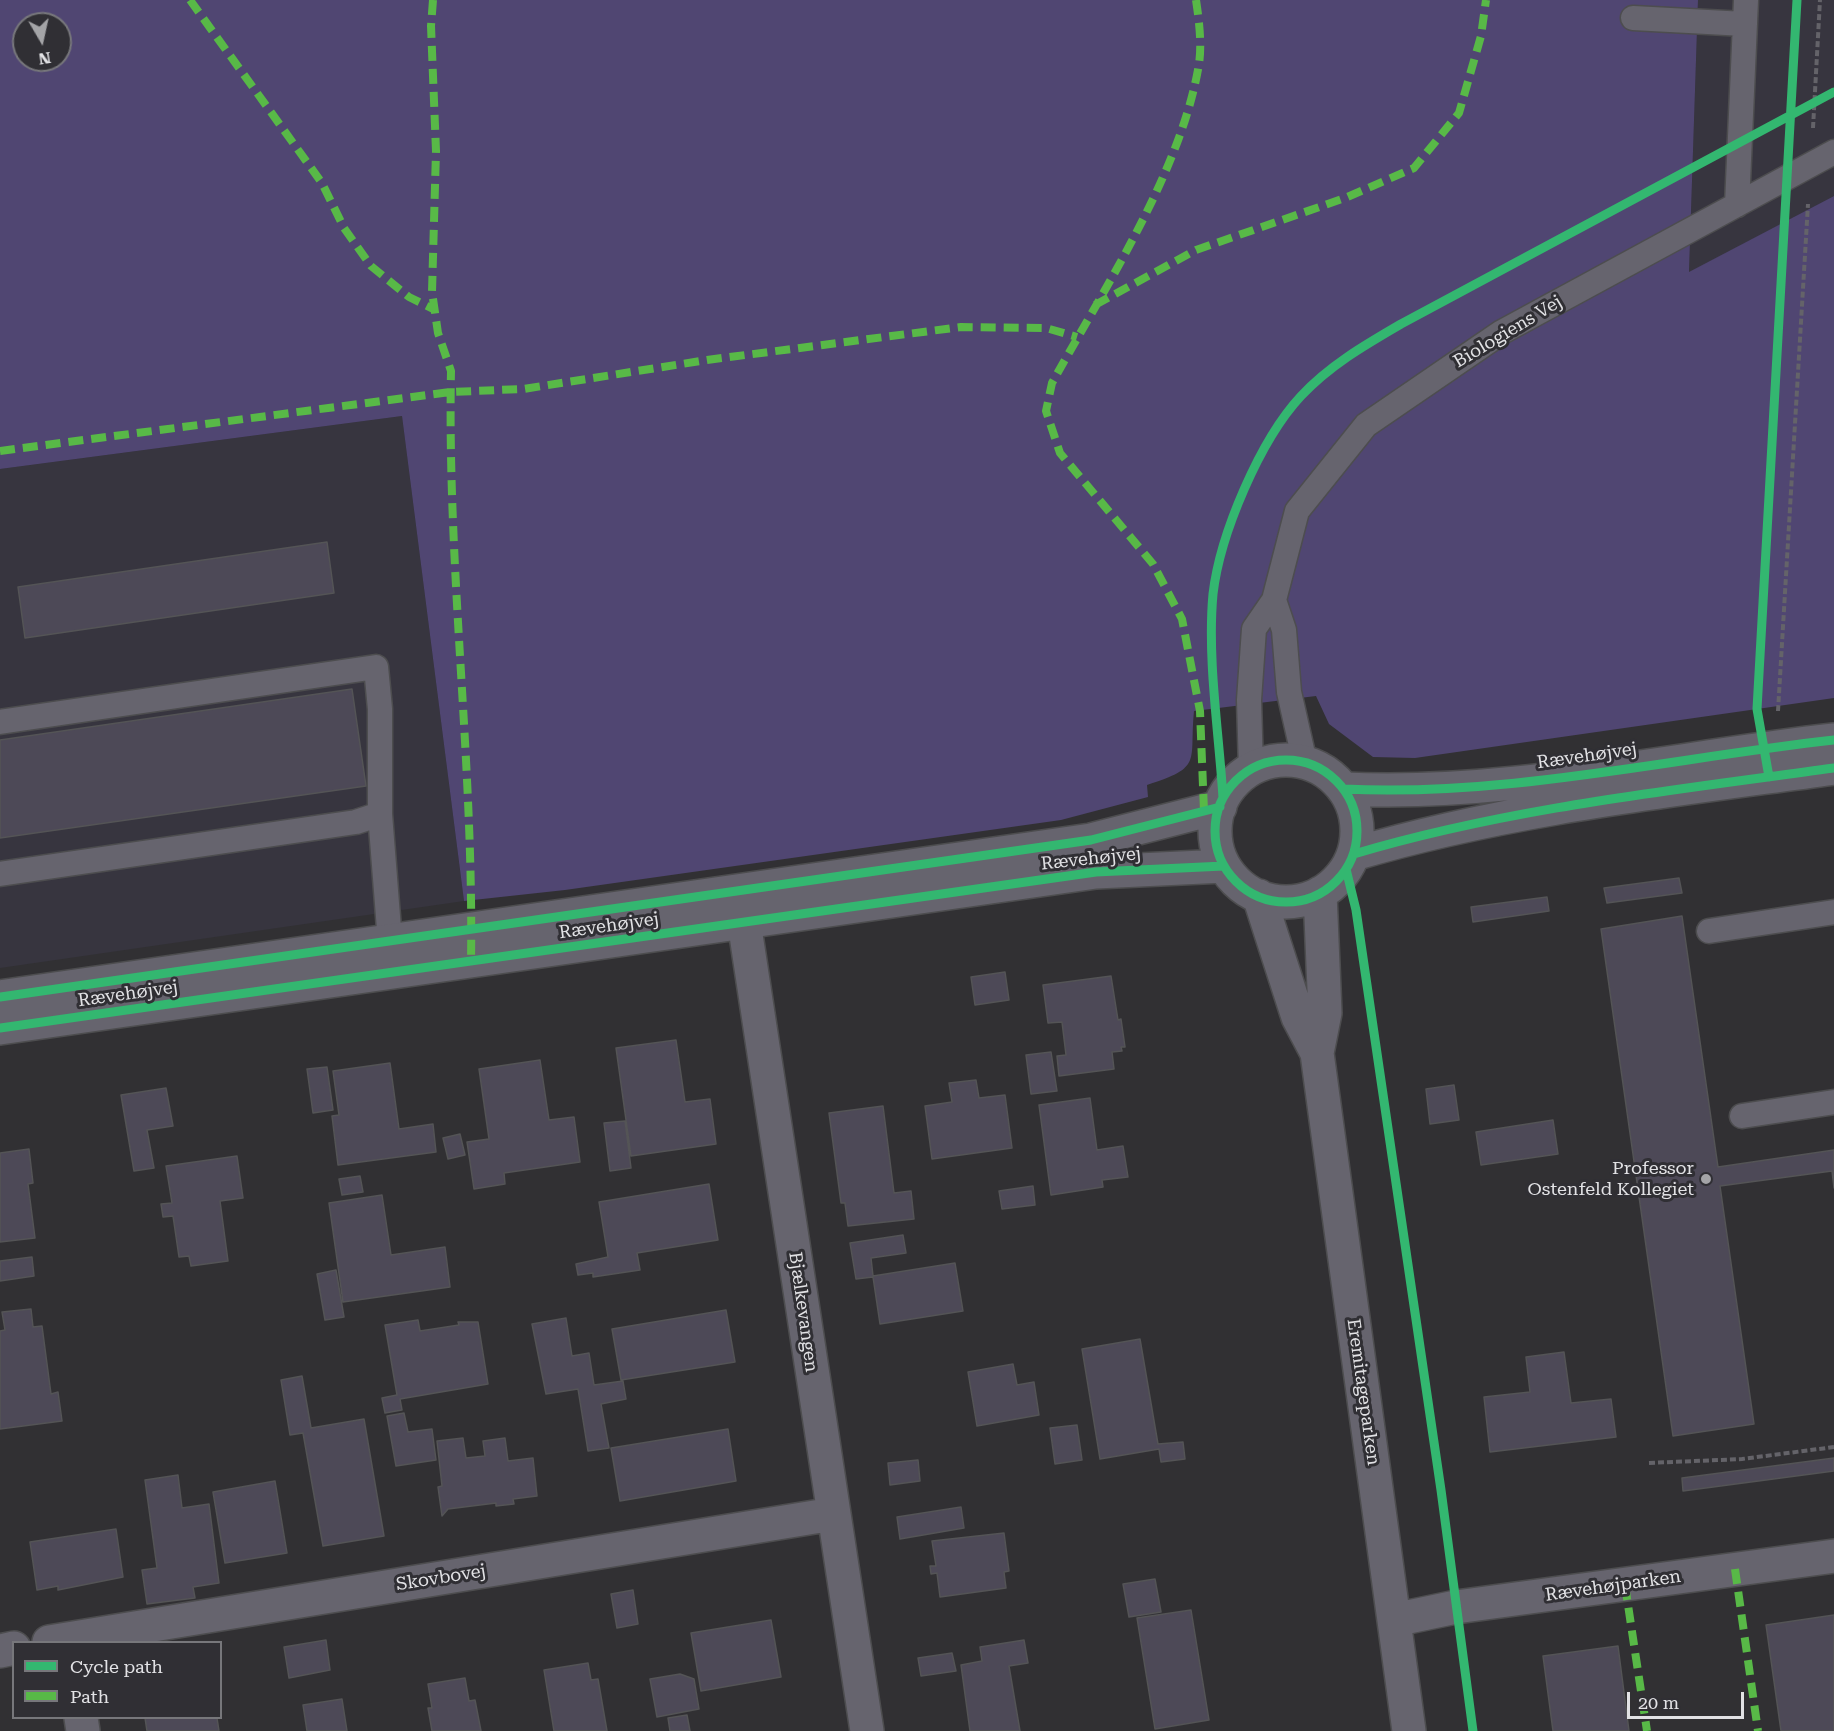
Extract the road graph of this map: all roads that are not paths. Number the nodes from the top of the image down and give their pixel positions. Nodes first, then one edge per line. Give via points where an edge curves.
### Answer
1 (1746, 0) edge
2 (1634, 18) dead end
3 (1745, 24) junction
4 (1834, 152) edge
5 (1737, 205) junction
6 (1274, 600) junction
7 (0, 722) edge
8 (1834, 740) edge
9 (1305, 763) junction
10 (1834, 768) edge
11 (1251, 770) junction
12 (1344, 789) junction
13 (1220, 807) junction
14 (380, 814) junction
15 (1353, 854) junction
16 (1224, 866) junction
17 (0, 874) edge
18 (739, 892) junction
19 (1320, 893) junction
20 (1258, 896) junction
21 (1834, 912) edge
22 (745, 924) junction
23 (1708, 931) dead end
24 (390, 942) junction
25 (0, 997) edge
26 (0, 1028) edge
27 (1317, 1053) junction
28 (1834, 1102) edge
29 (1742, 1116) dead end
30 (833, 1514) junction
31 (1834, 1556) edge
32 (1394, 1620) junction
33 (62, 1641) edge
34 (867, 1731) edge
35 (1409, 1731) edge

1 - 3 lane
2 - 3 lane
3 - 5 lane
4 - 5 lane, Biologiens Vej
5 - 6 lane, Biologiens Vej via 1502,332 1366,425 1297,511
6 - 9 lane via 1284,630 1289,692
6 - 11 lane, Biologiens Vej via 1254,629 1249,700
7 - 14 lane via 376,667
8 - 12 street, Rævehøjvej via 1531,781 1401,792
9 - 11 street via 1277,761
9 - 12 street via 1326,773
10 - 15 street via 1575,806 1406,838
11 - 13 street via 1229,790
12 - 15 street via 1356,820
13 - 16 street via 1216,837
13 - 18 street, Rævehøjvej via 1091,840
14 - 17 lane via 356,822
14 - 24 lane
15 - 19 street via 1340,876
16 - 20 street via 1245,889
16 - 22 street, Rævehøjvej via 1096,872
18 - 22 street, Bjælkevangen
18 - 24 street, Rævehøjvej
19 - 20 street via 1283,902
19 - 27 street, Eremitageparken via 1325,1013
20 - 27 street, Eremitageparken via 1298,1017
21 - 23 lane
22 - 26 street, Rævehøjvej
22 - 30 street, Bjælkevangen
24 - 25 street, Rævehøjvej
27 - 32 street, Eremitageparken
28 - 29 lane
30 - 33 street, Skovbovej
30 - 34 street, Bjælkevangen
31 - 32 street, Rævehøjparken via 1456,1607
32 - 35 street, Eremitageparken

